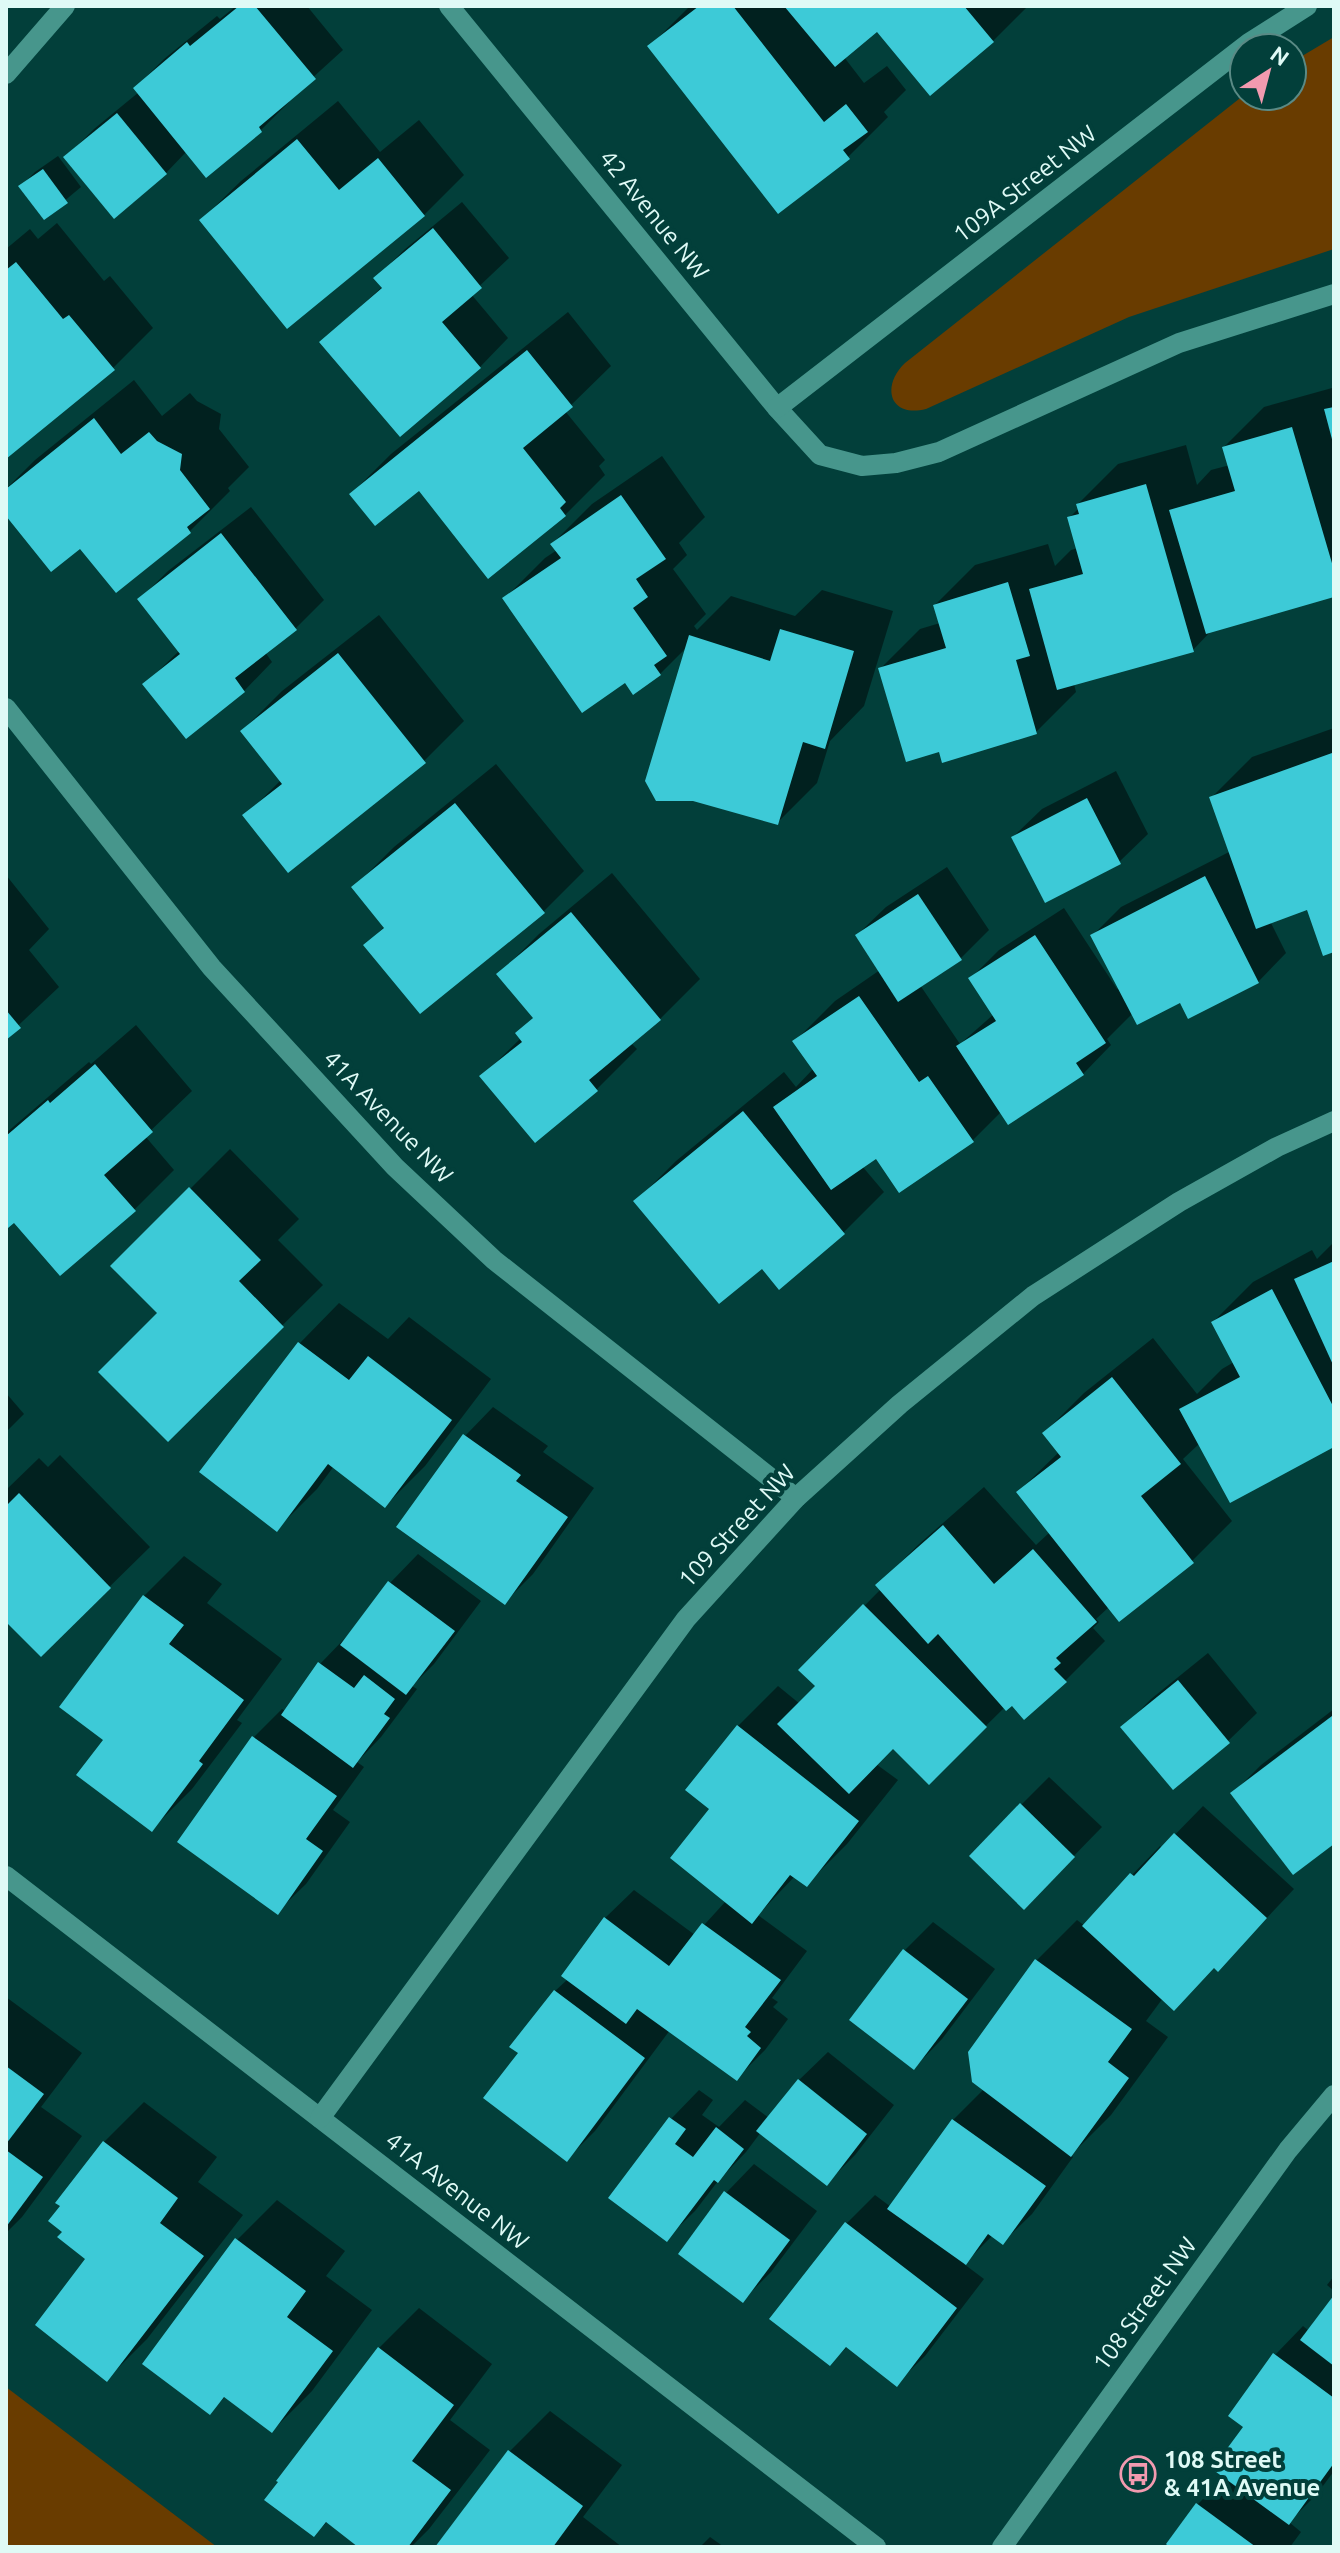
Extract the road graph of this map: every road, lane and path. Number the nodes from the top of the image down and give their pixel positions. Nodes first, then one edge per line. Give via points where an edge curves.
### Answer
1 (65, 6) edge
2 (449, 6) edge
3 (1307, 6) edge
4 (6, 74) edge
5 (1334, 294) edge
6 (777, 408) junction
7 (6, 708) edge
8 (1334, 1121) edge
9 (796, 1498) junction
10 (6, 1876) edge
11 (1334, 2095) edge
12 (320, 2118) junction
13 (876, 2547) edge
14 (1002, 2547) edge

1 - 4 street
2 - 6 street, 42 Avenue NW
3 - 6 street, 109A Street NW via 1249,43
5 - 6 street, 42 Avenue NW via 1179,343 939,452 896,463 862,466 820,455
7 - 9 street, 41A Avenue NW via 212,968 395,1167 494,1260
8 - 9 street, 109 Street NW via 1179,1202 1033,1296 900,1404
9 - 12 street, 109 Street NW via 686,1619
10 - 12 street, 41A Avenue NW
11 - 14 street, 108 Street NW via 1288,2150
12 - 13 street, 41A Avenue NW

